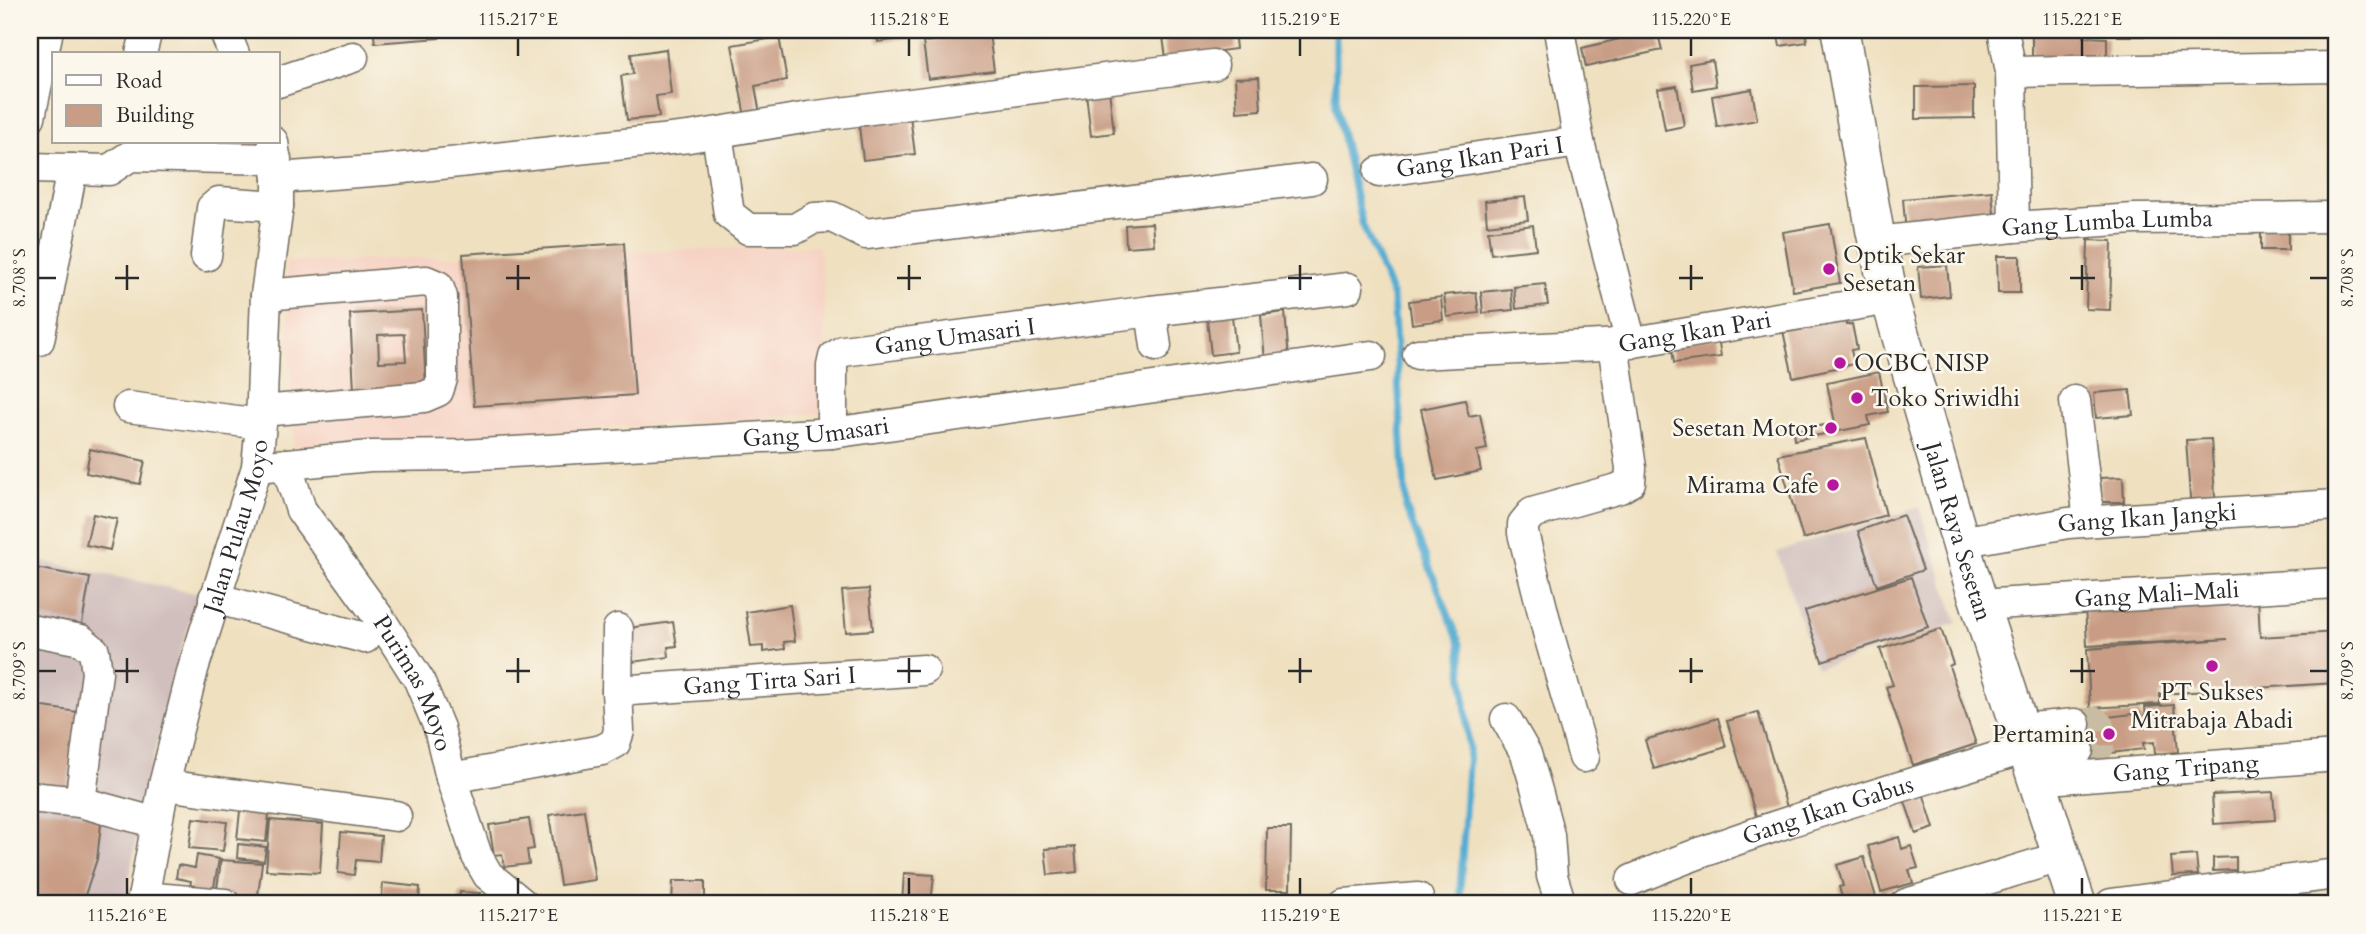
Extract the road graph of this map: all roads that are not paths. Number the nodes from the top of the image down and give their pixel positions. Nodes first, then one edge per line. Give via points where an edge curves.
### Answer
1 (147, 30) edge
2 (224, 30) edge
3 (1559, 30) edge
4 (1840, 30) edge
5 (2003, 30) edge
6 (42, 32) edge
7 (142, 52) edge
8 (233, 52) edge
9 (353, 57) dead end
10 (1213, 65) dead end
11 (2336, 67) edge
12 (2011, 72) junction
13 (280, 81) edge
14 (30, 117) edge
15 (717, 133) junction
16 (1579, 142) junction
17 (126, 150) edge
18 (30, 168) edge
19 (72, 169) junction
20 (1379, 172) dead end
21 (266, 176) edge
22 (1312, 179) dead end
23 (2336, 217) edge
24 (2014, 227) junction
25 (1877, 242) junction
26 (206, 257) dead end
27 (1348, 288) dead end
28 (266, 295) junction
29 (1890, 299) junction
30 (1151, 311) junction
31 (39, 340) dead end
32 (1622, 344) junction
33 (1156, 346) dead end
34 (1418, 354) dead end
35 (1371, 356) dead end
36 (2075, 401) dead end
37 (128, 407) dead end
38 (261, 417) junction
39 (832, 433) junction
40 (272, 466) junction
41 (2336, 505) edge
42 (2089, 521) junction
43 (1960, 542) junction
44 (2336, 583) edge
45 (214, 598) junction
46 (1979, 606) junction
47 (618, 629) dead end
48 (30, 630) edge
49 (365, 638) dead end
50 (924, 670) dead end
51 (617, 691) junction
52 (1506, 719) dead end
53 (2076, 737) tunnel mouth
54 (2027, 754) junction
55 (2336, 756) edge
56 (1584, 757) dead end
57 (451, 778) junction
58 (164, 785) junction
59 (30, 797) edge
60 (80, 802) junction
61 (396, 816) dead end
62 (157, 823) junction
63 (2060, 857) junction
64 (2336, 874) edge
65 (1632, 880) dead end
66 (1418, 898) dead end
67 (142, 901) edge
68 (225, 904) edge
69 (525, 904) edge
70 (1344, 904) edge
71 (1561, 904) edge
72 (1906, 904) edge
73 (2077, 904) edge
74 (2111, 904) edge

1 - 7 street
2 - 8 street
3 - 16 street, Gang Ikan Pari I
4 - 25 main road, Jalan Raya Sesetan
5 - 12 street
6 - 14 street
9 - 13 street
10 - 15 street
11 - 12 street
12 - 24 street
15 - 21 street via 385,170
15 - 22 street via 729,214 748,229 795,229 814,218 832,217 866,234
16 - 20 street, Gang Ikan Pari I
16 - 32 street, Gang Ikan Pari I
17 - 19 street via 109,170
17 - 21 street via 130,156
18 - 19 street
19 - 31 street
21 - 26 street via 212,208
21 - 28 street, Jalan Pulau Moyo
23 - 24 street, Gang Lumba Lumba via 2134,219
24 - 25 street, Gang Lumba Lumba
25 - 29 main road, Jalan Raya Sesetan
27 - 30 street, Gang Umasari I
28 - 38 street, Jalan Pulau Moyo
28 - 38 street via 426,281 438,286 442,297 442,379 438,391 424,397
29 - 32 street, Gang Ikan Pari
29 - 43 main road, Jalan Raya Sesetan
30 - 33 street
30 - 39 street, Gang Umasari I via 843,351 834,357 832,366
32 - 34 street
32 - 56 street, Gang Ikan Pari via 1630,482 1532,513 1523,533
35 - 39 street, Gang Umasari
36 - 42 street
37 - 38 street
38 - 40 street, Jalan Pulau Moyo
39 - 40 street, Gang Umasari
40 - 45 street, Jalan Pulau Moyo
40 - 57 street, Purimas Moyo via 418,680 439,728
41 - 42 street, Gang Ikan Jangki
42 - 43 street, Gang Ikan Jangki
43 - 46 main road, Jalan Raya Sesetan
44 - 46 street, Gang Mali-Mali
45 - 49 street
45 - 58 street, Jalan Pulau Moyo
46 - 54 main road, Jalan Raya Sesetan
47 - 51 street
48 - 60 street via 81,640 94,651 97,673
50 - 51 street, Gang Tirta Sari I
51 - 57 street via 619,731 615,743 602,750
52 - 71 street via 1526,754 1536,787
53 - 54 street
54 - 55 street, Gang Tripang
54 - 63 main road, Jalan Raya Sesetan
54 - 65 street, Gang Ikan Gabus via 1786,824
57 - 69 street, Purimas Moyo via 477,856 488,875
58 - 61 street
58 - 62 street, Jalan Pulau Moyo
59 - 60 street
60 - 62 street
62 - 67 street, Jalan Pulau Moyo
63 - 72 street
63 - 73 main road, Jalan Raya Sesetan
64 - 74 street
66 - 70 street
67 - 68 street

